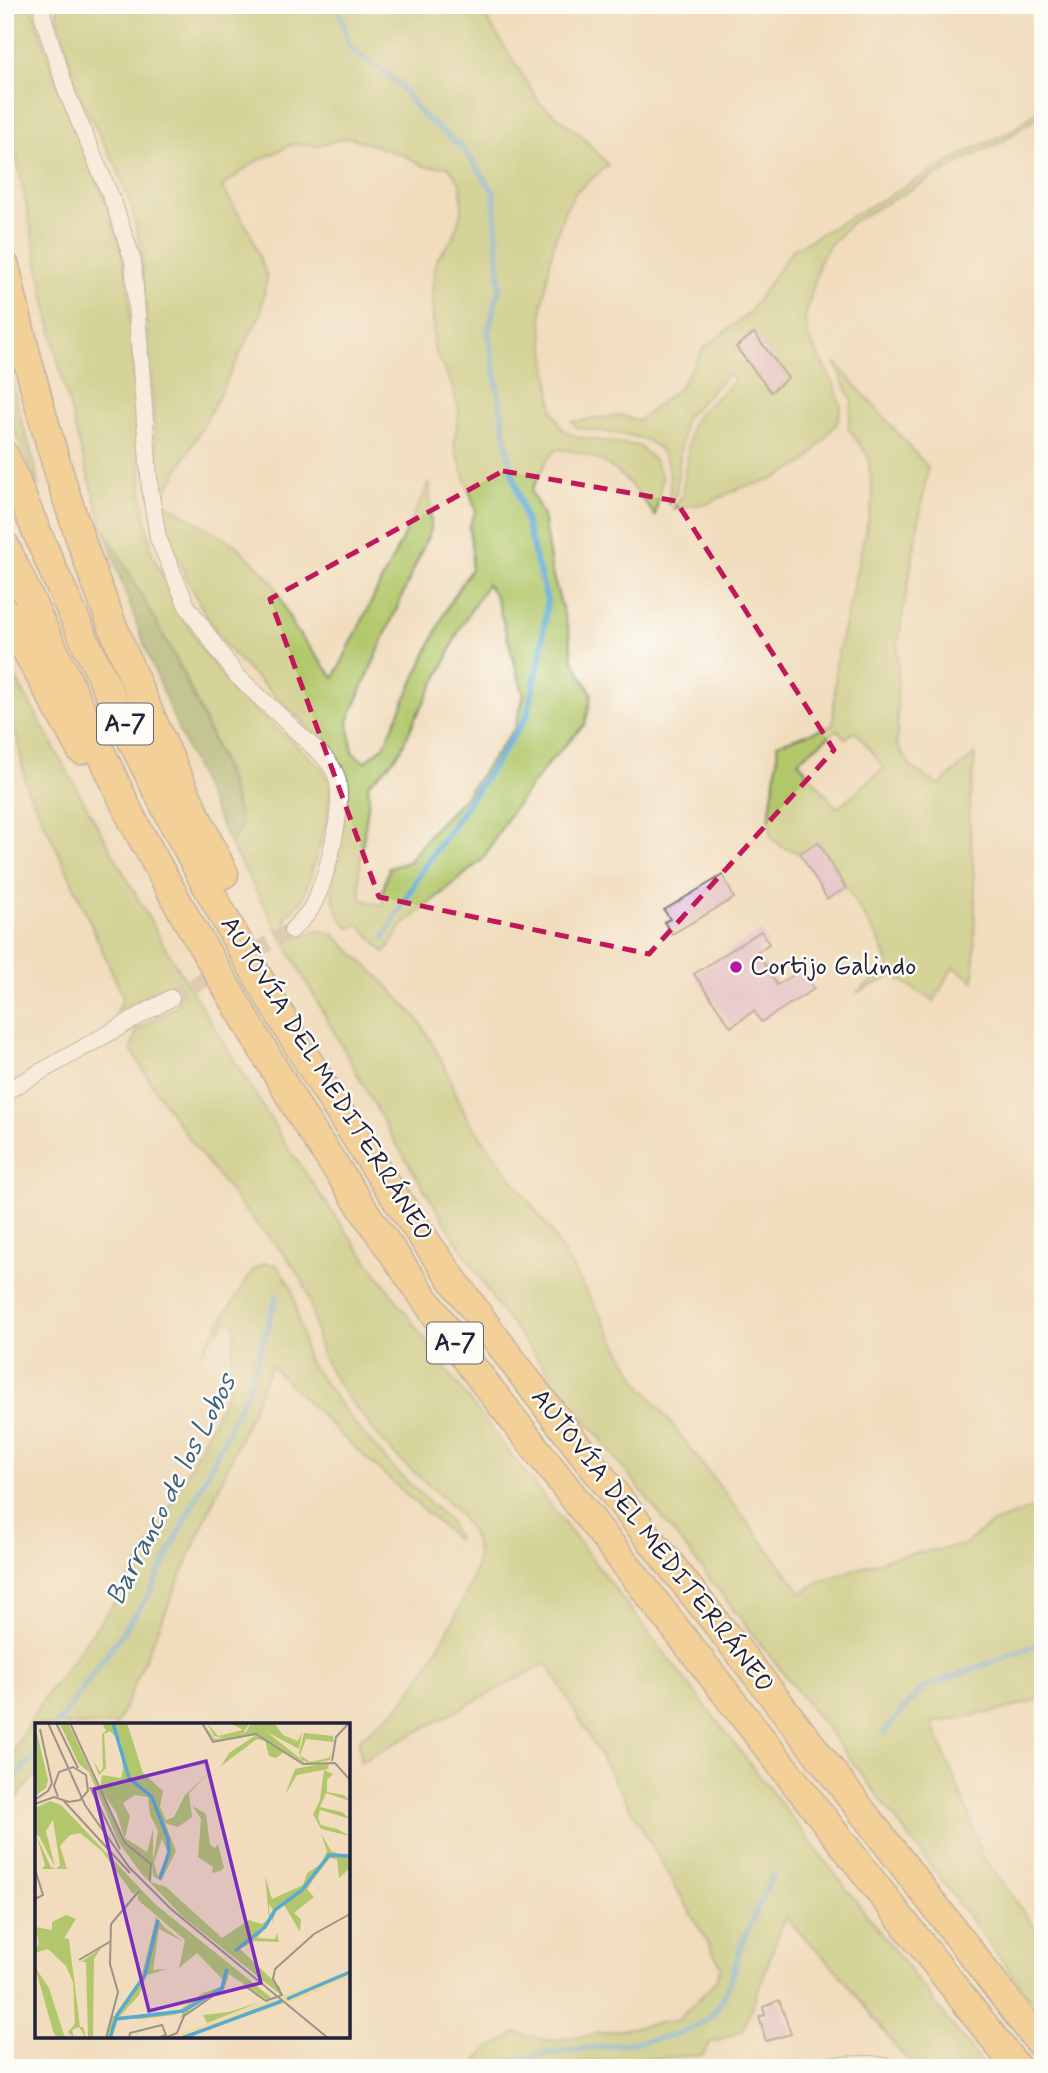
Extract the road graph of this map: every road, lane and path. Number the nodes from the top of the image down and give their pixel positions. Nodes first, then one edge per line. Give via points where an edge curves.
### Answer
1 (42, 5) edge
2 (5, 266) edge
3 (5, 456) edge
4 (5, 546) edge
5 (5, 612) edge
6 (132, 819) junction
7 (292, 930) tunnel mouth
8 (262, 984) junction
9 (171, 998) tunnel mouth
10 (5, 1092) edge
11 (1043, 2047) edge
12 (731, 2068) edge
13 (896, 2068) edge
14 (1017, 2068) edge

1 - 7 street via 67,93 133,261 150,489 158,538 187,606 210,640 236,675 334,768 338,781 337,825 326,871 313,908
2 - 8 highway via 44,418 92,572 164,751 252,934
3 - 8 highway, AUTOVÍA DEL MEDITERRÁNEO / A-7 via 141,758
4 - 6 highway, AUTOVÍA DEL MEDITERRÁNEO / A-7
5 - 6 highway via 82,752
6 - 14 highway, AUTOVÍA DEL MEDITERRÁNEO / A-7 via 303,1118 470,1364
8 - 11 highway, AUTOVÍA DEL MEDITERRÁNEO / A-7 via 364,1150 502,1348
9 - 10 street
12 - 13 street via 870,2064

